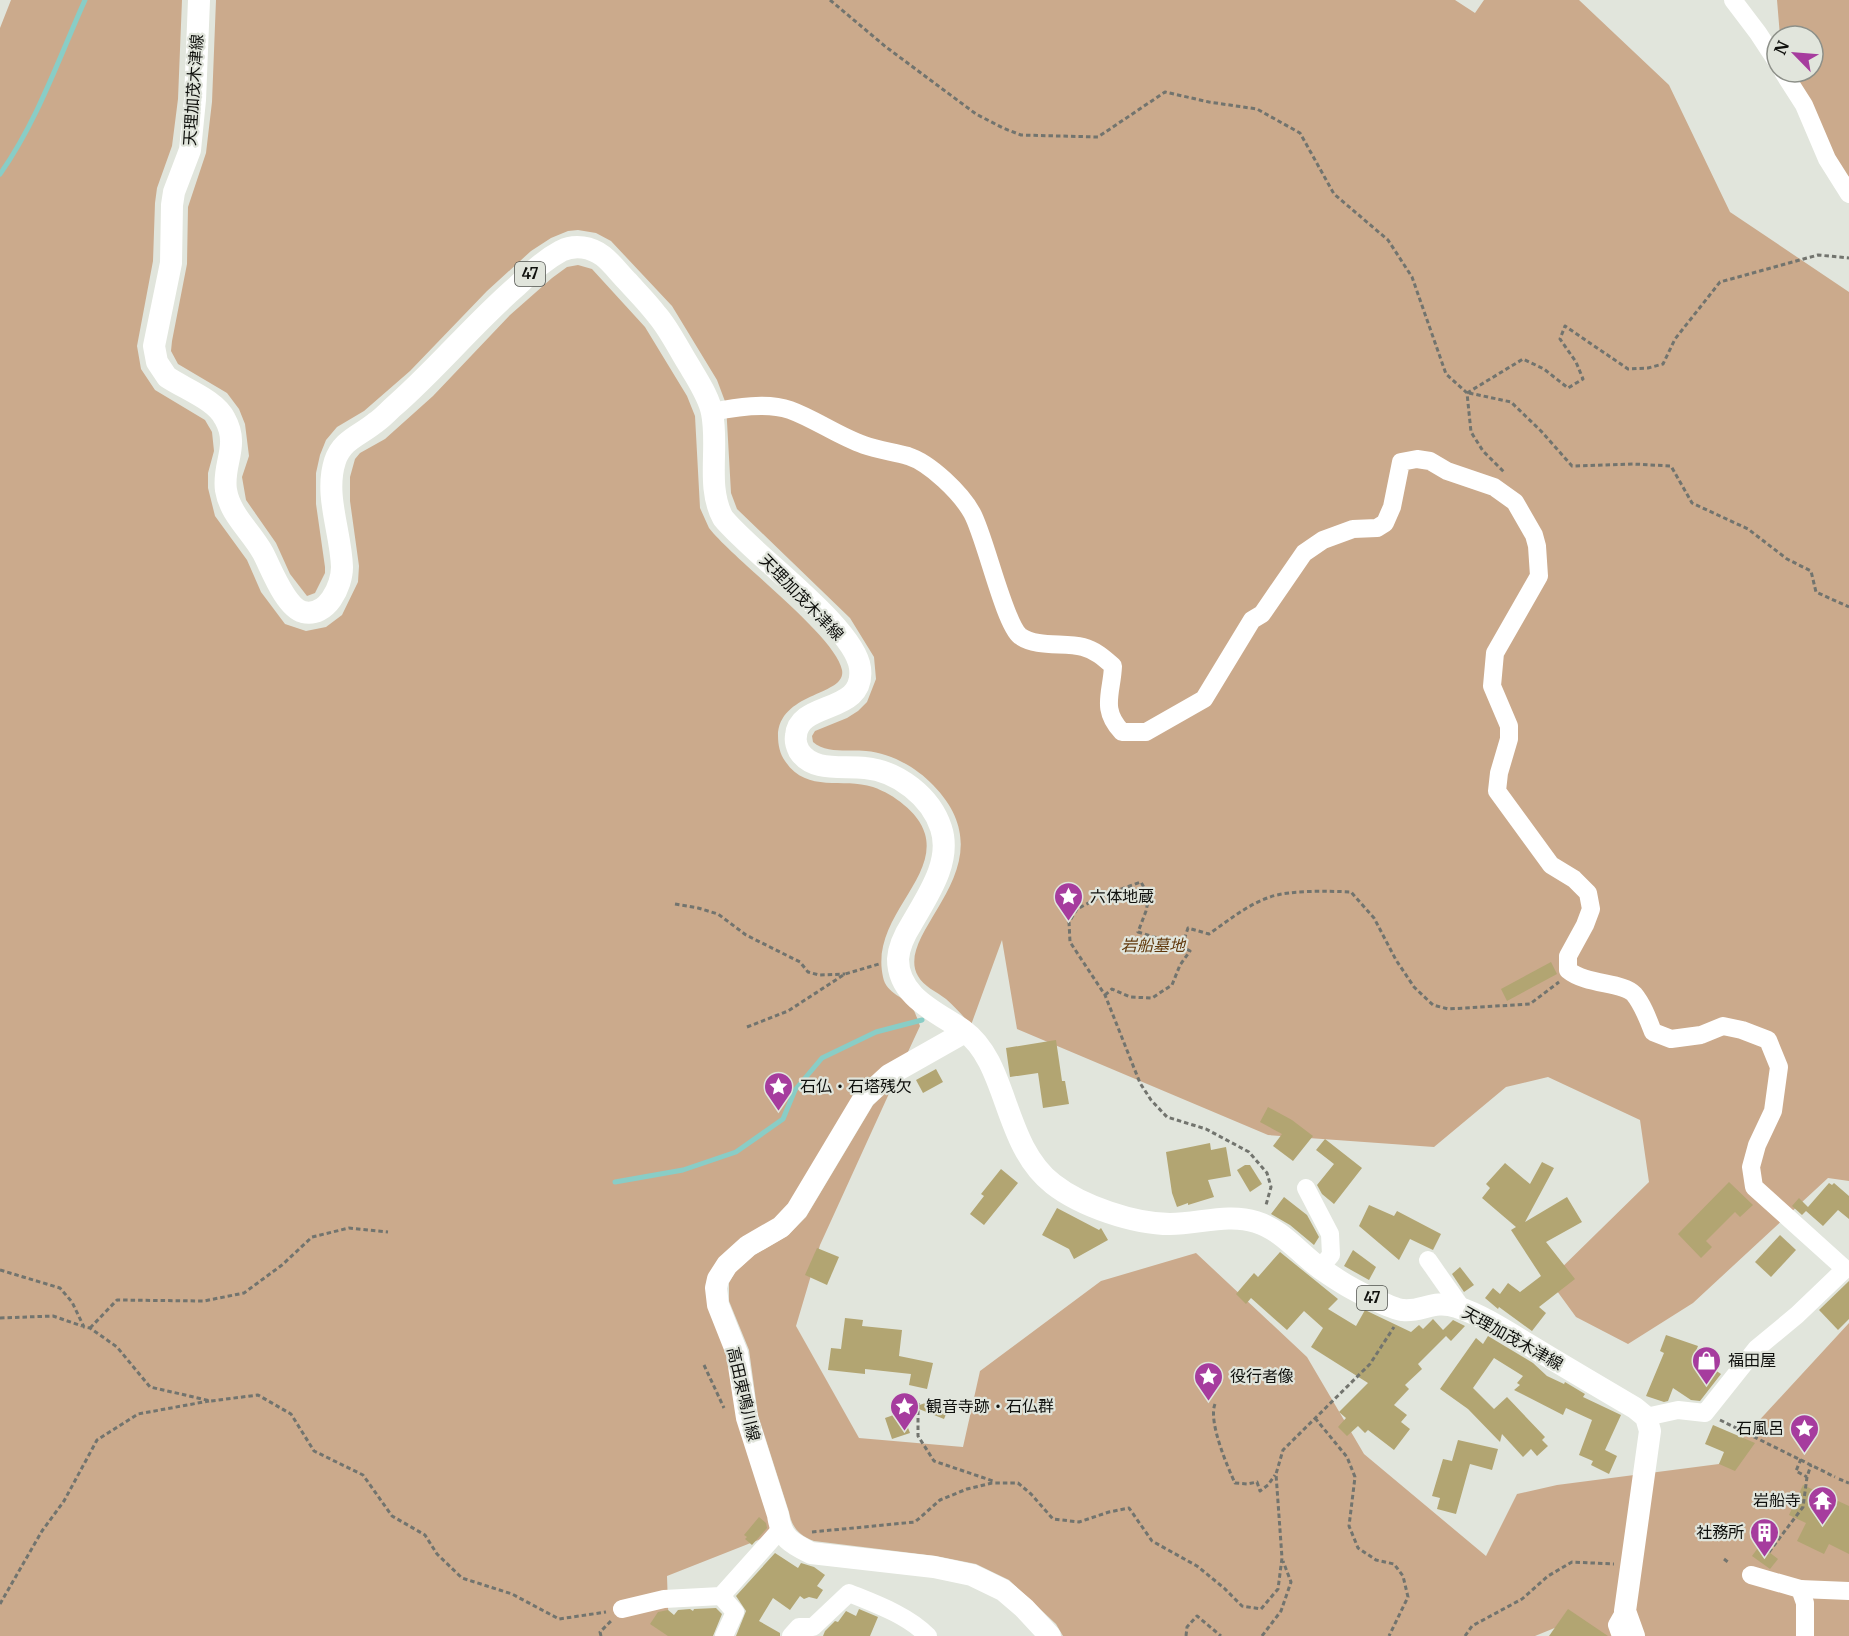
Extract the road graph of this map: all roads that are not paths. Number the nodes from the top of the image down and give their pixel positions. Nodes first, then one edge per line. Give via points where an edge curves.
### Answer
1 (199, 0) edge
2 (1733, 0) edge
3 (1765, 44) edge
4 (1791, 84) edge
5 (1849, 194) edge
6 (712, 412) junction
7 (965, 1032) junction
8 (1306, 1188) dead end
9 (1428, 1260) dead end
10 (1320, 1268) junction
11 (1463, 1310) junction
12 (1646, 1417) junction
13 (779, 1522) junction
14 (1751, 1575) dead end
15 (1800, 1589) junction
16 (1849, 1591) edge
17 (721, 1596) junction
18 (622, 1609) road end
19 (1625, 1611) junction
20 (724, 1636) edge
21 (791, 1636) edge
22 (928, 1636) edge
23 (1050, 1636) edge
24 (1621, 1636) edge
25 (1634, 1636) edge
26 (1805, 1636) edge

1 - 6 main road, 天理加茂木津線 / 47 via 190,150 174,192 171,263 155,355 167,376 216,406 225,417 232,454 226,475 231,508 296,609 307,613 324,608 341,577 332,475 340,449 421,383 498,302 565,249 578,247 602,255 659,316
2 - 3 street
4 - 5 street via 1827,159
6 - 7 main road, 天理加茂木津線 / 47 via 715,494 723,518 837,628 859,662 858,684 848,699 800,723 796,734 800,752 812,763 871,769 898,779 921,795 940,825 945,847 942,866 906,932 898,960 903,984 916,998
6 - 12 street via 763,407 788,410 864,445 928,465 971,511 1008,615 1019,635 1034,642 1084,647 1113,666 1108,702 1110,715 1122,732 1146,732 1204,699 1252,620 1262,614 1304,553 1323,540 1385,523 1401,462 1430,460 1447,471 1494,488 1515,502 1534,535 1539,576 1495,653 1492,686 1509,726 1497,791 1551,865 1588,893 1591,909 1568,956 1568,970 1587,981 1633,992 1653,1032 1671,1039 1701,1035 1723,1026 1768,1040 1779,1067 1773,1111 1751,1167 1754,1188 1845,1269 1756,1349 1705,1413 1678,1410
7 - 10 main road, 47 via 990,1062 1029,1159 1051,1183 1079,1201 1121,1216 1169,1224 1228,1218 1255,1221 1278,1232
7 - 13 main road, 高田東鳴川線 via 889,1075 864,1098 797,1210 781,1227 748,1246 718,1279 718,1305 737,1353 747,1418
8 - 10 street via 1330,1234 1331,1255
9 - 11 street
10 - 11 main road, 天理加茂木津線 / 47 via 1353,1289 1402,1310 1443,1303
11 - 12 main road, 天理加茂木津線 / 47 via 1499,1327
12 - 19 main road via 1650,1431
13 - 17 street
13 - 23 main road via 795,1545 811,1552 972,1575 1003,1590
14 - 15 street
15 - 16 street
15 - 26 street via 1805,1604
17 - 18 street via 664,1599
17 - 20 street via 735,1612
19 - 24 street via 1617,1625
19 - 25 main road
21 - 22 street via 799,1628 813,1627 849,1593 884,1608

